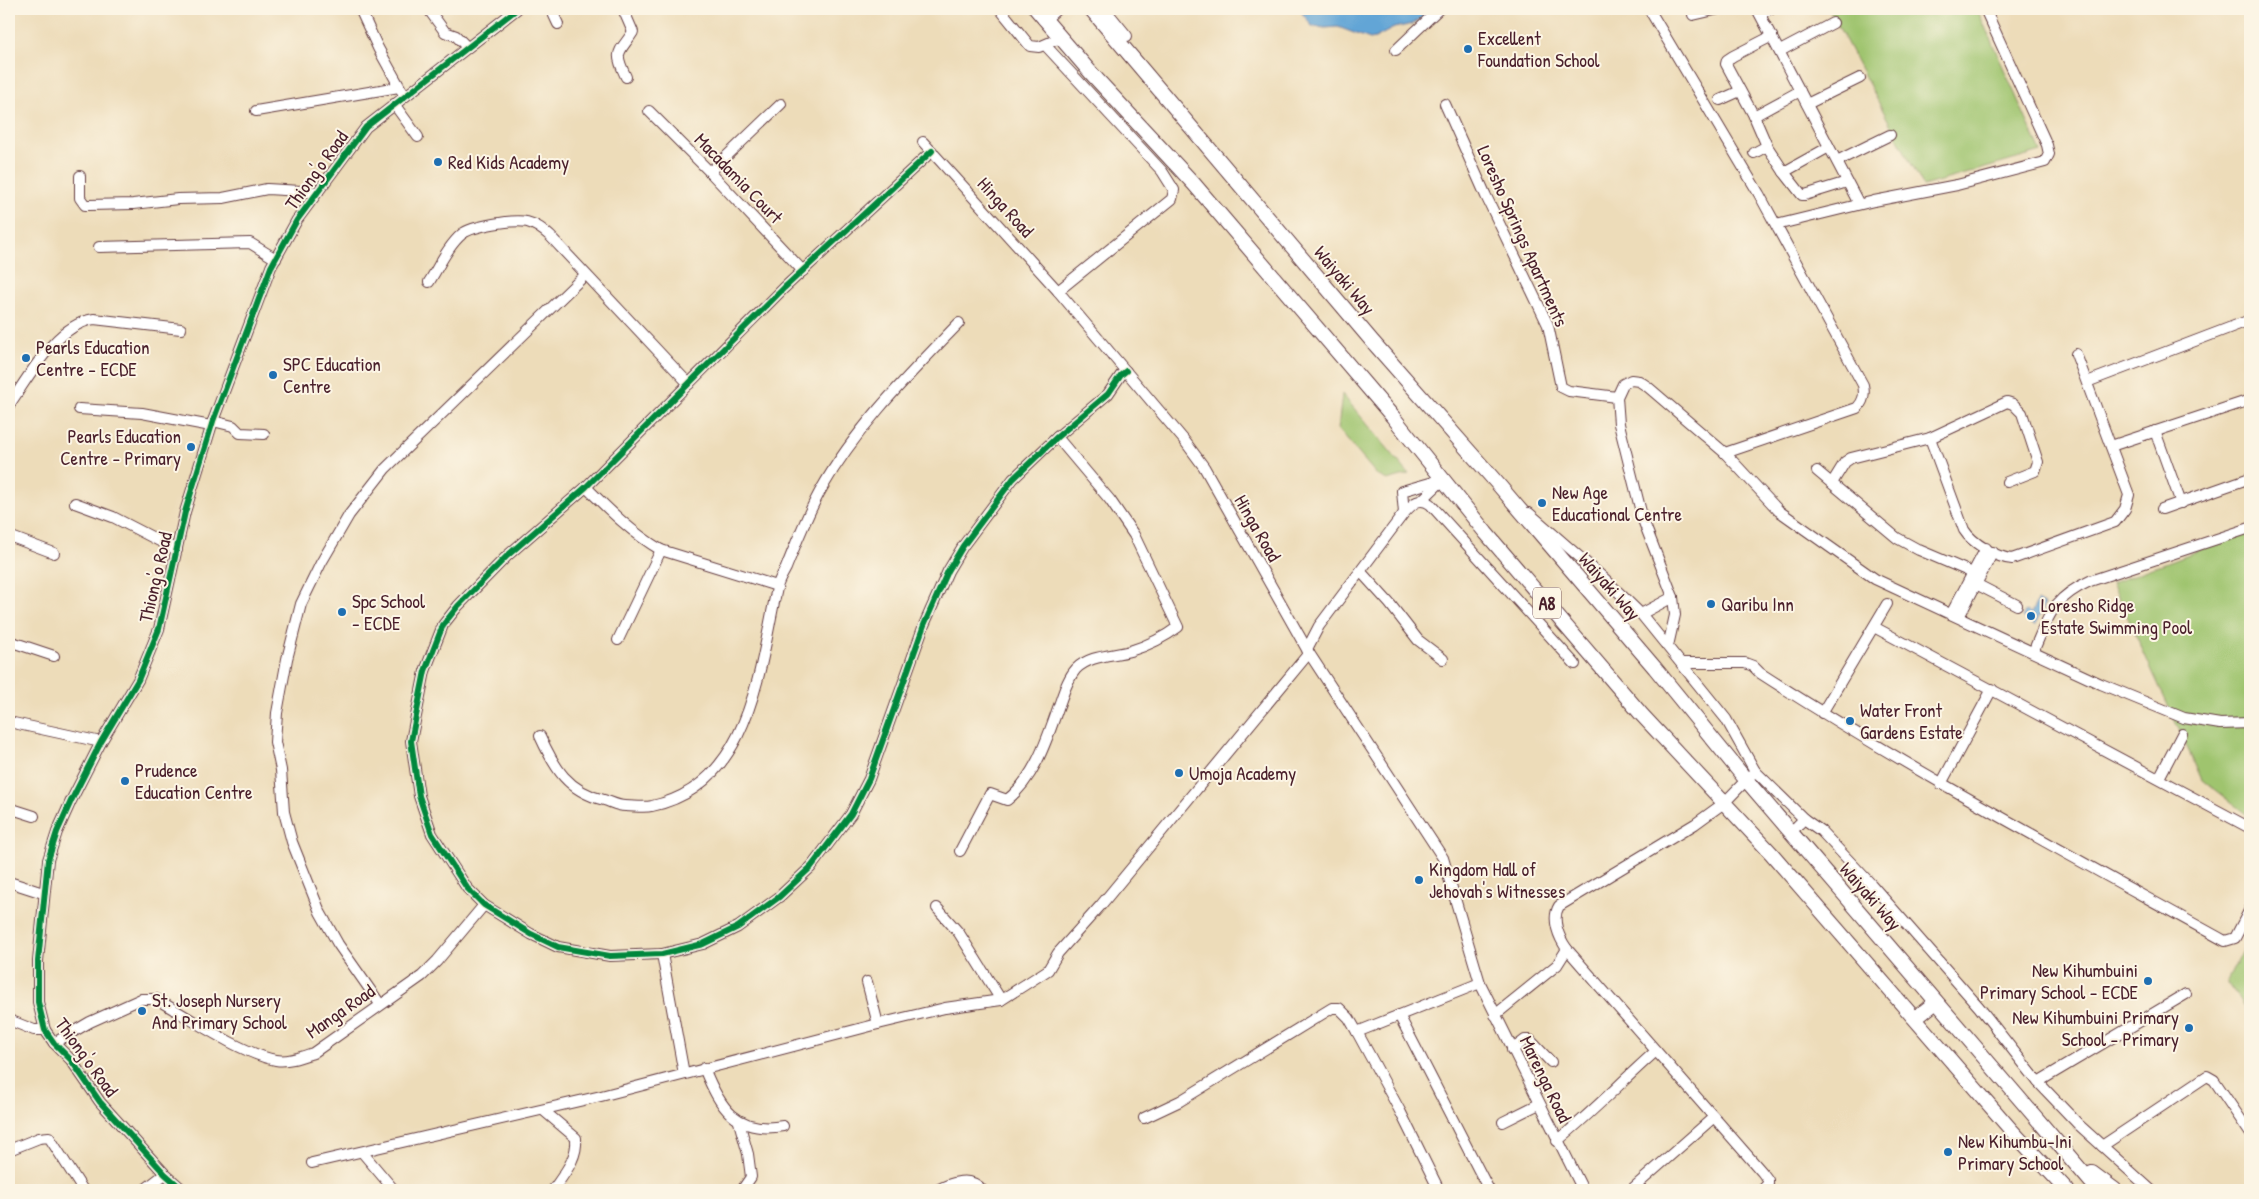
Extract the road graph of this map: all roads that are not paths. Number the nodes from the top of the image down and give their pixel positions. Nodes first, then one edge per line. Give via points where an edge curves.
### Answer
1 (360, 9) edge
2 (517, 9) edge
3 (551, 9) edge
4 (623, 9) edge
5 (1000, 9) edge
6 (1091, 9) edge
7 (1105, 9) edge
8 (1439, 9) edge
9 (1649, 9) edge
10 (1719, 9) edge
11 (1985, 9) edge
12 (429, 10) dead end
13 (1763, 10) edge
14 (1045, 12) edge
15 (1693, 15) dead end
16 (1833, 23) dead end
17 (558, 24) dead end
18 (1127, 36) dead end
19 (1772, 36) junction
20 (1060, 38) junction
21 (1046, 46) junction
22 (467, 47) junction
23 (1396, 50) dead end
24 (1780, 51) junction
25 (626, 77) dead end
26 (1860, 78) dead end
27 (402, 91) junction
28 (1740, 91) junction
29 (1800, 91) junction
30 (1720, 100) dead end
31 (394, 104) junction
32 (781, 104) dead end
33 (1446, 104) dead end
34 (1807, 104) junction
35 (256, 111) dead end
36 (649, 111) dead end
37 (1754, 116) junction
38 (1890, 135) dead end
39 (418, 137) dead end
40 (923, 142) dead end
41 (1767, 146) junction
42 (1829, 147) junction
43 (932, 151) junction
44 (1754, 153) dead end
45 (1174, 161) junction
46 (1837, 161) junction
47 (1162, 171) junction
48 (710, 172) junction
49 (1784, 172) junction
50 (80, 176) dead end
51 (1847, 182) junction
52 (318, 192) junction
53 (1859, 204) junction
54 (1776, 225) junction
55 (100, 248) dead end
56 (276, 259) junction
57 (803, 271) junction
58 (585, 275) junction
59 (430, 282) dead end
60 (1058, 291) junction
61 (2250, 320) edge
62 (959, 323) dead end
63 (181, 329) dead end
64 (2076, 354) dead end
65 (1126, 371) junction
66 (2087, 382) junction
67 (689, 384) junction
68 (1617, 397) junction
69 (2250, 400) edge
70 (9, 405) edge
71 (79, 410) dead end
72 (212, 423) junction
73 (2155, 431) junction
74 (264, 434) dead end
75 (1057, 437) junction
76 (1930, 438) junction
77 (2111, 446) junction
78 (1724, 452) junction
79 (1817, 471) dead end
80 (2250, 478) edge
81 (1444, 479) junction
82 (2007, 482) dead end
83 (1497, 483) junction
84 (1832, 483) junction
85 (586, 487) junction
86 (1422, 500) junction
87 (2181, 502) junction
88 (75, 503) dead end
89 (2162, 509) dead end
90 (1404, 513) junction
91 (2250, 528) edge
92 (9, 536) edge
93 (177, 550) junction
94 (661, 550) junction
95 (1989, 550) junction
96 (54, 553) dead end
97 (1361, 572) junction
98 (1973, 573) junction
99 (1976, 584) junction
100 (777, 586) junction
101 (1673, 597) junction
102 (1887, 604) dead end
103 (2017, 604) dead end
104 (1641, 614) junction
105 (1955, 616) junction
106 (1874, 626) junction
107 (618, 640) dead end
108 (9, 641) edge
109 (1668, 646) junction
110 (1308, 651) junction
111 (2033, 652) junction
112 (54, 656) dead end
113 (1443, 659) dead end
114 (1683, 663) junction
115 (1575, 664) dead end
116 (1992, 689) junction
117 (1822, 713) junction
118 (9, 722) edge
119 (2250, 723) edge
120 (2182, 734) dead end
121 (540, 736) dead end
122 (101, 742) junction
123 (1751, 776) junction
124 (2158, 778) junction
125 (1941, 784) junction
126 (1724, 803) junction
127 (9, 808) edge
128 (34, 816) dead end
129 (1804, 820) junction
130 (2250, 828) edge
131 (1791, 832) junction
132 (960, 851) dead end
133 (9, 882) edge
134 (43, 893) junction
135 (484, 905) junction
136 (937, 908) dead end
137 (2250, 910) edge
138 (1567, 949) junction
139 (662, 954) junction
140 (867, 982) dead end
141 (1480, 983) junction
142 (2186, 994) dead end
143 (1001, 1000) junction
144 (1936, 1002) junction
145 (380, 1004) junction
146 (1399, 1015) junction
147 (1496, 1015) junction
148 (1916, 1018) junction
149 (9, 1020) edge
150 (878, 1024) junction
151 (45, 1030) junction
152 (1357, 1032) junction
153 (54, 1043) junction
154 (1512, 1050) junction
155 (1656, 1050) junction
156 (1551, 1062) dead end
157 (704, 1068) junction
158 (684, 1074) junction
159 (2038, 1082) junction
160 (1539, 1104) junction
161 (544, 1110) junction
162 (1144, 1118) dead end
163 (1714, 1118) junction
164 (739, 1122) junction
165 (1503, 1122) dead end
166 (783, 1126) dead end
167 (2012, 1130) junction
168 (2250, 1133) edge
169 (1558, 1140) junction
170 (2102, 1146) junction
171 (2062, 1149) junction
172 (9, 1150) edge
173 (362, 1152) junction
174 (312, 1163) dead end
175 (165, 1174) junction
176 (1768, 1180) junction
177 (83, 1190) edge
178 (144, 1190) edge
179 (183, 1190) edge
180 (394, 1190) edge
181 (553, 1190) edge
182 (742, 1190) edge
183 (938, 1190) edge
184 (982, 1190) edge
185 (1439, 1190) edge
186 (1489, 1190) edge
187 (1582, 1190) edge
188 (1631, 1190) edge
189 (1762, 1190) edge
190 (1778, 1190) edge
191 (2055, 1190) edge
192 (2067, 1190) edge
193 (2098, 1190) edge
194 (2115, 1190) edge
195 (2151, 1190) edge

1 - 27 street
2 - 22 street, Thiong'o Road
3 - 17 street
4 - 25 street via 634,32 618,54 617,60
5 - 21 street via 1030,46
6 - 83 highway, Waiyaki Way / A8 via 1366,334
7 - 18 street
8 - 23 street
9 - 54 street
10 - 15 street
11 - 53 street via 2047,144 2048,159 1975,181
12 - 22 street via 445,32 456,36
13 - 19 street
14 - 20 highway, A8
16 - 24 street
19 - 24 street
19 - 28 street via 1726,60
20 - 21 street
20 - 45 highway, A8
21 - 47 street
22 - 27 street, Thiong'o Road
24 - 29 street
26 - 34 street
27 - 31 street, Thiong'o Road
27 - 35 street
28 - 30 street
28 - 37 street
29 - 34 street
29 - 37 street
31 - 39 street
31 - 52 street, Thiong'o Road via 366,128
32 - 48 street
33 - 68 street, Loresho Springs Apartments via 1548,325 1560,387
34 - 42 street
36 - 48 street, Macadamia Court
37 - 41 street
38 - 46 street
40 - 43 street, Hinga Road
41 - 44 street
41 - 49 street
42 - 46 street
42 - 49 street
43 - 57 street
43 - 60 street, Hinga Road
45 - 47 street
45 - 81 highway, A8
46 - 51 street
47 - 60 street via 1174,190 1172,199
48 - 57 street, Macadamia Court
49 - 51 street via 1805,196
50 - 52 street via 80,198 85,205 223,198 267,189
51 - 53 street
52 - 56 street, Thiong'o Road via 297,220
53 - 54 street
54 - 78 street via 1862,385 1863,397 1857,408
55 - 56 street via 250,243
56 - 72 street, Thiong'o Road
57 - 67 street
58 - 59 street via 539,227 513,221 463,233 444,256
58 - 67 street
58 - 145 street via 385,469 349,515 301,604 286,659 277,713 275,742 284,812 292,842 320,912
60 - 65 street, Hinga Road
61 - 66 street
62 - 100 street via 896,388 846,449 817,497
63 - 70 street via 94,319 82,321 55,342
64 - 66 street
65 - 75 street via 1108,394
65 - 110 street, Hinga Road via 1204,467
66 - 77 street
67 - 85 street
68 - 78 street via 1626,381 1639,381
68 - 101 street via 1619,424 1643,520
69 - 73 street
71 - 72 street via 142,413
72 - 74 street via 233,426 240,433
72 - 93 street, Thiong'o Road
73 - 77 street
73 - 87 street
75 - 132 street via 1134,534 1178,627 1130,651 1089,661 1076,670 1026,781 1007,800 990,794
75 - 139 street via 1013,479 979,522 948,571 924,625 868,779 851,814 829,844 811,867 779,897 738,928 703,944
76 - 82 street via 2006,402 2013,404 2022,412 2038,462 2035,470
76 - 84 street via 1851,458
76 - 95 street via 1964,530
77 - 95 street via 2129,494 2119,519 2012,559 2005,559
78 - 105 street via 1779,511 1875,579
79 - 84 street
80 - 87 street
81 - 86 street
81 - 90 street via 1402,491
81 - 126 highway, A8 via 1486,533 1642,715
83 - 104 street
83 - 123 highway, Waiyaki Way / A8
84 - 98 street via 1897,538
85 - 94 street via 613,514
85 - 135 street via 507,556 458,606 443,625 425,671 411,741 419,796 436,841 467,888
86 - 90 street via 1416,501
86 - 115 street via 1430,504
87 - 89 street
88 - 93 street via 113,517
90 - 97 street
91 - 111 street via 2070,590 2052,609
92 - 96 street
93 - 122 street, Thiong'o Road via 159,629 138,680
94 - 100 street
94 - 107 street
95 - 98 street
95 - 99 street
97 - 110 street via 1319,626
97 - 113 street via 1418,640
98 - 105 street
99 - 103 street
99 - 105 street
100 - 121 street via 762,664 745,722 723,761 712,775 690,792 650,806 619,806 592,798 573,787 558,771
101 - 104 street
101 - 109 street via 1675,615
102 - 106 street
104 - 109 street
105 - 111 street
106 - 116 street
106 - 117 street
108 - 112 street
109 - 114 street
110 - 141 street, Hinga Road via 1443,858
110 - 143 street via 1101,905 1058,953 1048,970
111 - 119 street via 2184,718 2220,724
114 - 117 street via 1745,663
114 - 123 street via 1730,725
116 - 124 street
116 - 125 street
117 - 125 street
118 - 122 street
120 - 124 street
122 - 134 street, Thiong'o Road via 57,832 48,860
123 - 126 street
123 - 129 street
123 - 131 highway, Waiyaki Way / A8
124 - 130 street
125 - 137 street via 2225,941 2235,938
126 - 138 street via 1695,824 1562,903 1555,918
126 - 148 highway, A8
127 - 128 street
129 - 131 street
129 - 159 street via 1822,832 1871,884 1979,1008
131 - 144 highway, Waiyaki Way / A8
133 - 134 street
134 - 151 street, Thiong'o Road via 38,1002
135 - 139 street via 558,947 610,956
135 - 145 street, Manga Road via 422,976
136 - 143 street via 959,933
138 - 147 street via 1558,964
138 - 155 street
139 - 158 street
140 - 150 street
141 - 146 street
141 - 147 street, Marenga Road
142 - 159 street
143 - 150 street via 945,1008
144 - 148 highway
144 - 171 highway, Waiyaki Way / A8
145 - 153 street, Manga Road via 313,1053 290,1060 276,1060 254,1053 156,999 141,999
146 - 152 street
146 - 186 street
147 - 154 street, Marenga Road
148 - 167 highway, A8
149 - 151 street via 34,1030
150 - 157 street
151 - 153 street, Thiong'o Road
152 - 162 street via 1339,1008 1332,1008 1180,1101
152 - 185 street
153 - 175 street, Thiong'o Road via 71,1060 100,1102
154 - 156 street via 1530,1040
154 - 160 street, Marenga Road
155 - 163 street
155 - 169 street
157 - 158 street
157 - 164 street via 721,1103
158 - 161 street
159 - 170 street
160 - 165 street
160 - 169 street, Marenga Road
161 - 173 street
161 - 181 street via 576,1138 577,1149
163 - 176 street
163 - 188 street
164 - 166 street via 762,1127
164 - 182 street via 751,1177
167 - 191 highway, A8
167 - 192 highway, A8
168 - 170 street via 2214,1080 2207,1076
169 - 187 street, Marenga Road
170 - 195 street
171 - 193 highway, Waiyaki Way / A8
171 - 194 highway
172 - 177 street via 49,1137
173 - 174 street
173 - 180 street
175 - 178 street
175 - 179 street, Thiong'o Road
176 - 189 street
176 - 190 street
183 - 184 street via 967,1181

